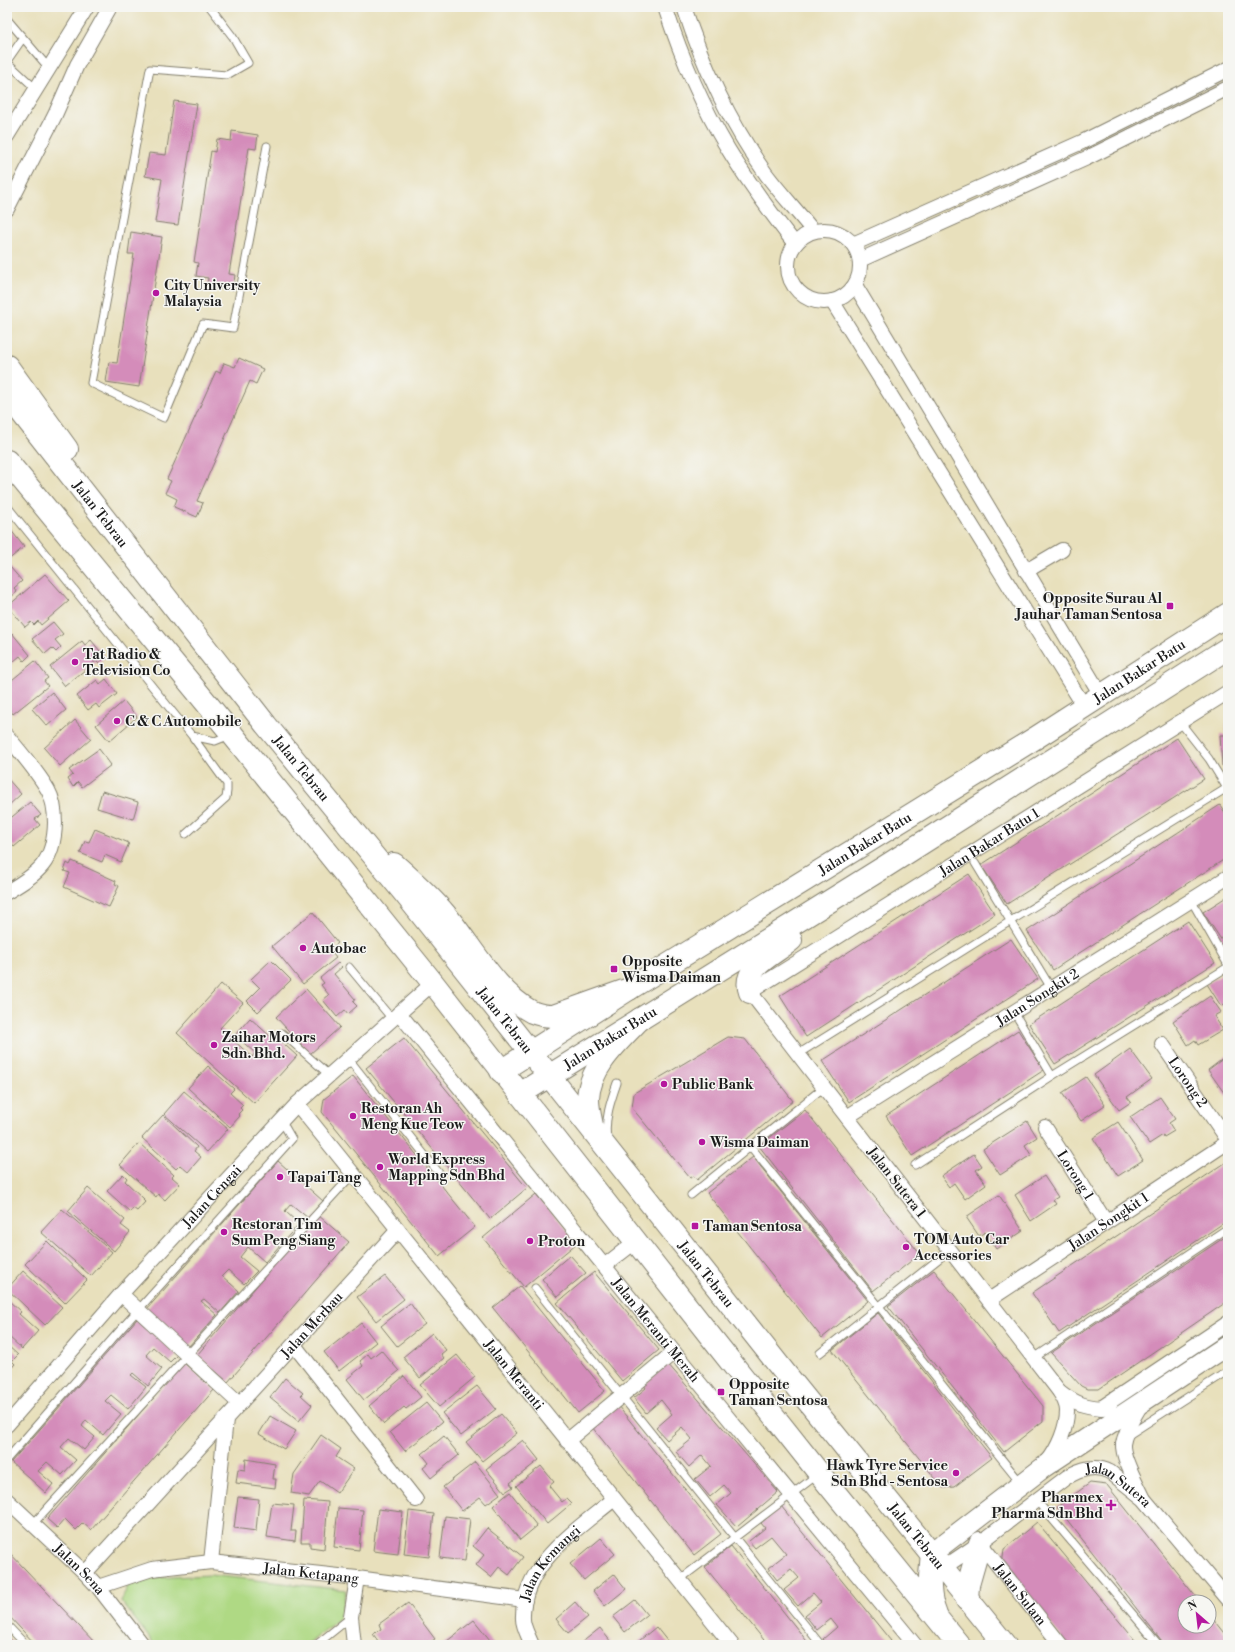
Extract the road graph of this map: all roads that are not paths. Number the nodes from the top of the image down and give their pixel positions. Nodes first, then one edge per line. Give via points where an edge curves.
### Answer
1 (87, 7) edge
2 (110, 7) edge
3 (210, 7) edge
4 (665, 7) edge
5 (684, 7) edge
6 (7, 19) edge
7 (23, 38) junction
8 (7, 62) edge
9 (48, 67) junction
10 (1228, 69) edge
11 (1228, 88) edge
12 (36, 89) junction
13 (7, 136) edge
14 (267, 146) dead end
15 (7, 209) edge
16 (814, 231) junction
17 (795, 244) junction
18 (853, 244) junction
19 (860, 260) junction
20 (855, 285) junction
21 (832, 301) junction
22 (7, 366) edge
23 (7, 394) edge
24 (7, 461) edge
25 (7, 506) edge
26 (1062, 550) dead end
27 (1026, 571) junction
28 (148, 575) junction
29 (1228, 614) edge
30 (1228, 643) edge
31 (1228, 648) edge
32 (1228, 692) edge
33 (1095, 703) junction
34 (1180, 722) junction
35 (232, 734) junction
36 (7, 736) edge
37 (192, 736) junction
38 (1227, 789) edge
39 (349, 827) junction
40 (186, 834) dead end
41 (975, 863) dead end
42 (886, 866) junction
43 (1228, 878) edge
44 (7, 892) edge
45 (1192, 900) junction
46 (811, 914) junction
47 (1009, 922) junction
48 (1228, 966) edge
49 (349, 967) dead end
50 (433, 984) junction
51 (1051, 988) junction
52 (629, 989) junction
53 (750, 992) junction
54 (1014, 1012) junction
55 (395, 1016) junction
56 (640, 1020) junction
57 (282, 1033) dead end
58 (1162, 1044) dead end
59 (529, 1052) junction
60 (798, 1054) junction
61 (348, 1058) junction
62 (501, 1071) junction
63 (328, 1075) junction
64 (548, 1075) junction
65 (1052, 1076) junction
66 (617, 1083) dead end
67 (824, 1087) junction
68 (520, 1094) junction
69 (297, 1104) junction
70 (847, 1117) junction
71 (281, 1120) junction
72 (1045, 1127) dead end
73 (593, 1132) junction
74 (1228, 1141) edge
75 (751, 1147) junction
76 (610, 1153) junction
77 (915, 1165) dead end
78 (439, 1173) dead end
79 (353, 1174) junction
80 (691, 1195) dead end
81 (1106, 1222) junction
82 (1228, 1228) edge
83 (398, 1230) junction
84 (635, 1242) junction
85 (950, 1250) junction
86 (604, 1266) junction
87 (536, 1288) dead end
88 (121, 1294) junction
89 (989, 1300) junction
90 (879, 1306) junction
91 (138, 1310) junction
92 (1228, 1323) edge
93 (1228, 1344) edge
94 (294, 1345) junction
95 (674, 1352) junction
96 (820, 1353) dead end
97 (188, 1356) junction
98 (1034, 1358) junction
99 (1228, 1370) edge
100 (1059, 1391) junction
101 (621, 1396) junction
102 (240, 1404) junction
103 (1137, 1404) junction
104 (1101, 1408) junction
105 (226, 1419) junction
106 (7, 1425) edge
107 (1125, 1437) junction
108 (567, 1441) junction
109 (7, 1459) edge
110 (1044, 1466) junction
111 (819, 1473) junction
112 (1021, 1483) junction
113 (792, 1495) junction
114 (614, 1499) junction
115 (1144, 1499) junction
116 (7, 1500) edge
117 (416, 1500) dead end
118 (1036, 1500) junction
119 (33, 1524) junction
120 (735, 1538) junction
121 (980, 1543) junction
122 (889, 1559) junction
123 (211, 1562) junction
124 (935, 1563) junction
125 (85, 1573) junction
126 (357, 1578) junction
127 (679, 1580) junction
128 (98, 1587) junction
129 (1228, 1599) edge
130 (525, 1600) junction
131 (967, 1600) junction
132 (351, 1617) junction
133 (938, 1619) junction
134 (7, 1625) edge
135 (26, 1645) edge
136 (143, 1645) edge
137 (316, 1645) edge
138 (354, 1645) edge
139 (532, 1645) edge
140 (732, 1645) edge
141 (821, 1645) edge
142 (914, 1645) edge
143 (959, 1645) edge
144 (1005, 1645) edge
145 (1061, 1645) edge
146 (1159, 1645) edge

1 - 9 street
2 - 15 street via 77,65 55,115
3 - 14 lane via 233,37 248,63 227,75 150,69 91,383 164,418 202,324 233,328
4 - 17 street via 677,44 700,97 728,149 760,198
5 - 16 street via 696,44 727,111 767,174
6 - 7 lane
7 - 8 lane
7 - 9 lane
8 - 12 lane
9 - 12 street
10 - 18 street via 1082,142
11 - 19 street via 1087,158
12 - 13 street
16 - 17 street via 803,236
16 - 18 street via 836,231 846,236
17 - 21 street via 788,268 791,280 807,298 820,302
18 - 19 street
19 - 20 street via 860,273
20 - 21 street via 841,298
20 - 27 street
21 - 33 street
22 - 28 main road via 110,509
23 - 28 main road, Jalan Tebrau
24 - 35 main road
25 - 37 lane
26 - 27 street
27 - 33 street
28 - 39 main road, Jalan Tebrau
29 - 33 main road, Jalan Bakar Batu
30 - 33 main road via 1140,699 1107,710
31 - 42 main road, Jalan Bakar Batu
32 - 34 street, Jalan Bakar Batu 1
33 - 42 main road via 1091,725 1083,733 963,811
33 - 52 main road, Jalan Bakar Batu
34 - 38 lane via 1209,759
34 - 53 street, Jalan Bakar Batu 1
35 - 37 lane via 215,741
35 - 50 main road
36 - 44 street via 49,791 55,815 54,839 48,859 28,879
37 - 40 lane via 227,784 227,791 226,798
38 - 47 lane
39 - 52 main road via 430,898 502,987 516,1001 533,1012 553,1016
39 - 59 main road, Jalan Tebrau
41 - 47 lane
42 - 46 main road, Jalan Bakar Batu
43 - 45 street, Jalan Songkit 2
45 - 48 lane
45 - 51 street, Jalan Songkit 2
46 - 53 main road via 799,933 756,967 750,976
46 - 56 main road, Jalan Bakar Batu
47 - 51 lane
47 - 60 lane
48 - 65 lane
49 - 55 lane
50 - 55 street, Jalan Cengai
50 - 62 main road
51 - 54 street, Jalan Songkit 2
52 - 59 main road, Jalan Bakar Batu
53 - 60 street, Jalan Sutera 1
54 - 65 lane
54 - 70 street, Jalan Songkit 2
55 - 61 street, Jalan Cengai
55 - 86 street, Jalan Meranti Merah
56 - 64 main road, Jalan Bakar Batu
56 - 73 main road via 613,1048 595,1073 588,1099
57 - 63 lane
58 - 74 street, Lorong 2
59 - 62 main road, Jalan Bakar Batu
59 - 64 main road, Jalan Tebrau
60 - 67 street, Jalan Sutera 1
61 - 63 street, Jalan Cengai
61 - 78 lane
62 - 68 main road
63 - 69 street, Jalan Cengai
64 - 68 main road, Jalan Bakar Batu
64 - 73 main road, Jalan Tebrau
65 - 77 lane
66 - 76 lane via 607,1121
67 - 70 street, Jalan Sutera 1
67 - 75 lane
68 - 84 main road
69 - 71 street, Jalan Cengai
69 - 79 street, Jalan Meranti
70 - 85 street, Jalan Sutera 1
71 - 88 street, Jalan Cengai
71 - 91 lane via 292,1139
72 - 81 street, Lorong 1
73 - 76 main road, Jalan Tebrau
74 - 81 street, Jalan Songkit 1
75 - 80 lane
75 - 90 lane
76 - 124 main road, Jalan Tebrau
79 - 83 street, Jalan Meranti
79 - 97 lane
81 - 89 street, Jalan Songkit 1
82 - 98 lane
83 - 94 street, Jalan Merbau
83 - 108 street, Jalan Meranti
84 - 86 street
84 - 111 main road
85 - 89 street, Jalan Sutera 1
85 - 90 lane
86 - 95 street, Jalan Meranti Merah
87 - 101 lane
88 - 91 street
88 - 106 street, Jalan Cengai
89 - 98 street, Jalan Sutera 1
90 - 96 lane
90 - 112 lane
91 - 97 street
91 - 109 lane
92 - 104 street
93 - 103 street, Jalan Sutera
94 - 102 street, Jalan Merbau
94 - 117 street
95 - 101 street
95 - 113 street, Jalan Meranti Merah
97 - 102 street
97 - 119 lane
98 - 100 street, Jalan Sutera 1
99 - 107 lane
100 - 104 street, Jalan Sutera 1 via 1078,1404
100 - 110 street, Jalan Sutera 1 via 1065,1401 1067,1412 1065,1425 1055,1452
101 - 108 street
101 - 120 lane
102 - 105 street, Jalan Merbau
103 - 104 street, Jalan Sutera 1
103 - 107 street, Jalan Sutera
103 - 110 street, Jalan Sutera
105 - 123 street
105 - 125 street, Jalan Merbau
107 - 115 street, Jalan Sutera via 1125,1454
108 - 114 street, Jalan Meranti
110 - 112 street, Jalan Sutera
111 - 113 lane
111 - 122 main road
112 - 124 street, Jalan Sutera
113 - 120 lane
113 - 142 street, Jalan Meranti Merah
114 - 127 street, Jalan Meranti
114 - 130 street, Jalan Kemangi via 559,1546 535,1574
115 - 118 street, Jalan Sutera via 1110,1472 1095,1467 1072,1474
115 - 129 street
116 - 119 street, Jalan Sena
118 - 121 street, Jalan Sutera
118 - 146 lane
119 - 125 street, Jalan Sena
120 - 127 lane
120 - 141 lane
121 - 124 street, Jalan Sutera
121 - 131 main road via 968,1586
121 - 145 street, Jalan Sulam
122 - 124 main road via 913,1569
122 - 133 main road
123 - 126 street, Jalan Ketapang
123 - 128 street, Jalan Ketapang via 152,1570
124 - 131 main road, Jalan Tebrau
124 - 133 main road via 931,1602
125 - 128 street, Jalan Sena
126 - 130 street, Jalan Ketapang
126 - 132 street
127 - 140 street, Jalan Meranti
128 - 136 street, Jalan Sena
130 - 139 street, Jalan Kemangi via 523,1620
131 - 144 main road, Jalan Tebrau
132 - 137 lane
132 - 138 street
133 - 143 main road
134 - 135 lane

